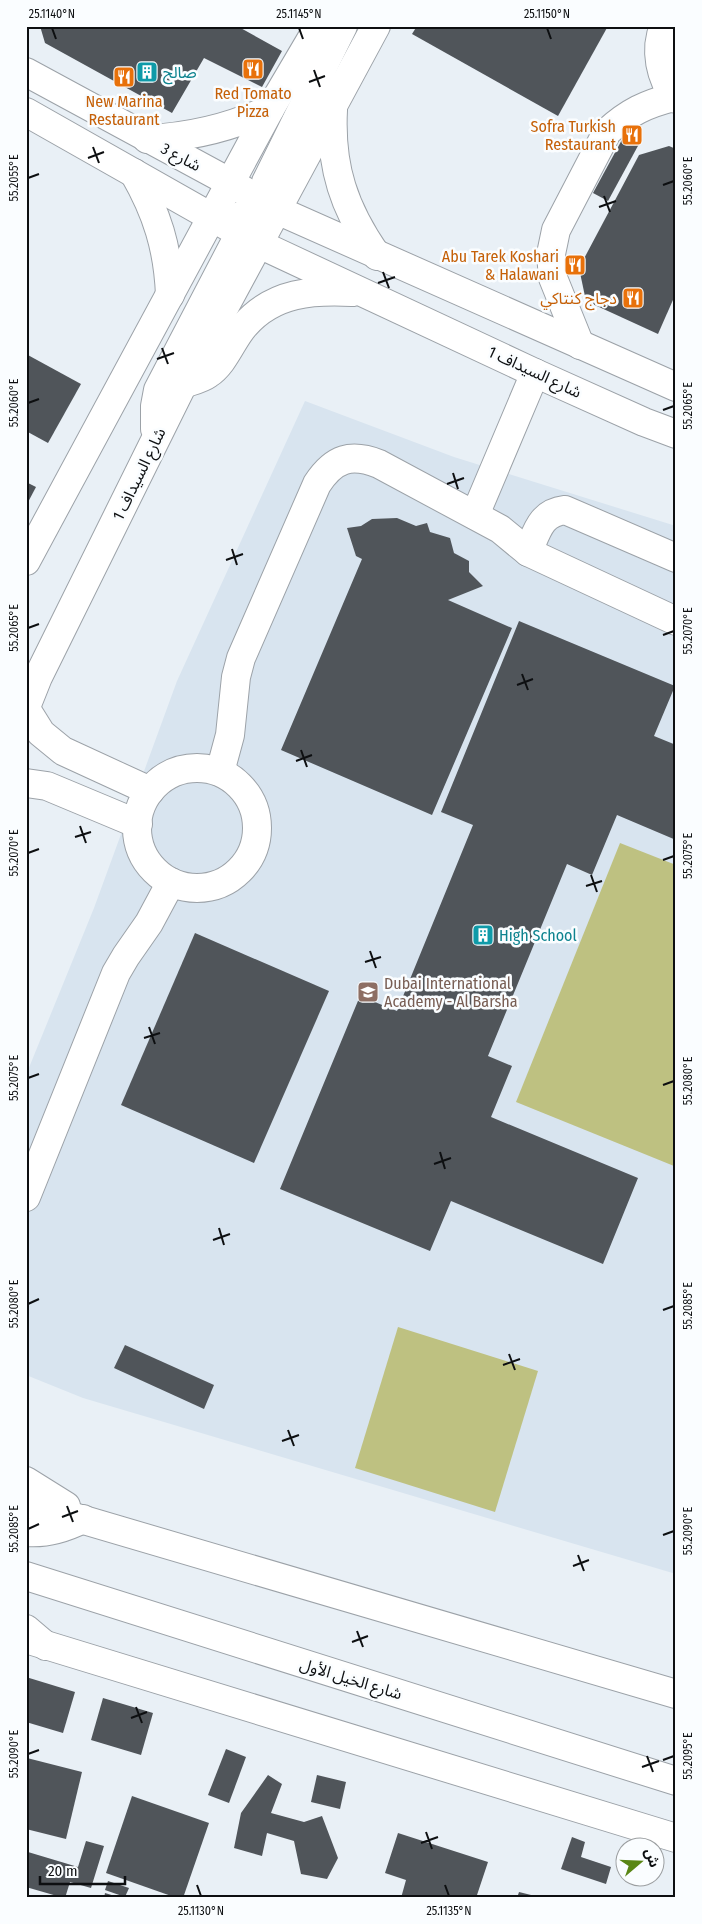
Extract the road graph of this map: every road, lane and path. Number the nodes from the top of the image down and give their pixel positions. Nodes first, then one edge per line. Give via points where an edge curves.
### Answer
1 (318, 26) edge
2 (343, 26) edge
3 (376, 26) edge
4 (664, 26) edge
5 (26, 53) edge
6 (34, 76) edge
7 (671, 92) edge
8 (334, 104) junction
9 (270, 109) junction
10 (26, 112) edge
11 (148, 139) junction
12 (134, 173) junction
13 (231, 184) junction
14 (269, 206) junction
15 (212, 217) junction
16 (249, 238) junction
17 (376, 256) junction
18 (367, 293) junction
19 (170, 295) junction
20 (580, 345) junction
21 (535, 373) junction
22 (183, 384) junction
23 (676, 387) edge
24 (676, 434) edge
25 (156, 439) junction
26 (475, 515) junction
27 (528, 552) junction
28 (676, 558) edge
29 (26, 561) edge
30 (676, 621) edge
31 (26, 708) edge
32 (220, 772) junction
33 (26, 784) edge
34 (150, 791) junction
35 (138, 824) junction
36 (171, 882) junction
37 (26, 1197) edge
38 (26, 1481) edge
39 (26, 1503) edge
40 (83, 1519) junction
41 (26, 1532) edge
42 (26, 1576) edge
43 (33, 1638) edge
44 (676, 1694) edge
45 (676, 1781) edge
46 (676, 1838) edge

1 - 9 street
2 - 14 street via 266,182
3 - 8 street, شارع السيداف 1
4 - 7 street via 659,47 660,65
5 - 6 street
6 - 11 street, شارع 3
7 - 20 street via 634,110 607,132 556,230 551,254 553,278
8 - 14 street, شارع السيداف 1
8 - 17 street via 332,130 339,181 348,208
9 - 11 street via 215,130
9 - 13 street
10 - 12 street
11 - 13 street, شارع 3
12 - 15 street
12 - 19 street via 162,231 170,274
13 - 14 street
13 - 15 street
13 - 16 street via 241,202 242,223
14 - 16 street, شارع السيداف 1
14 - 17 street
15 - 16 street, شارع السيداف 1
15 - 19 street
16 - 18 street, شارع السيداف 1
16 - 22 street, شارع السيداف 1
16 - 25 street via 158,390
17 - 20 street
18 - 21 street, شارع السيداف 1
18 - 22 street via 323,290 281,300 245,324 210,373
19 - 29 street
20 - 23 street
21 - 24 street, شارع السيداف 1
21 - 26 street
22 - 25 street, شارع السيداف 1
25 - 31 street, شارع السيداف 1 via 38,677
26 - 27 street via 500,529
26 - 32 street via 365,459 337,462 325,472 241,658 230,736
27 - 28 street via 542,521 556,511 565,510
27 - 30 street
31 - 34 street via 51,743
32 - 34 street via 201,768 182,770 164,778
32 - 36 street via 236,782 256,815 257,834 252,853 242,869 226,881 209,887 190,888
33 - 35 street via 46,786
34 - 35 street via 141,806
35 - 36 street via 139,842 146,858
36 - 37 street via 116,973
38 - 40 street
39 - 40 street
40 - 41 street via 58,1530
40 - 44 street
42 - 45 street, شارع الخيل الأول
43 - 46 street

